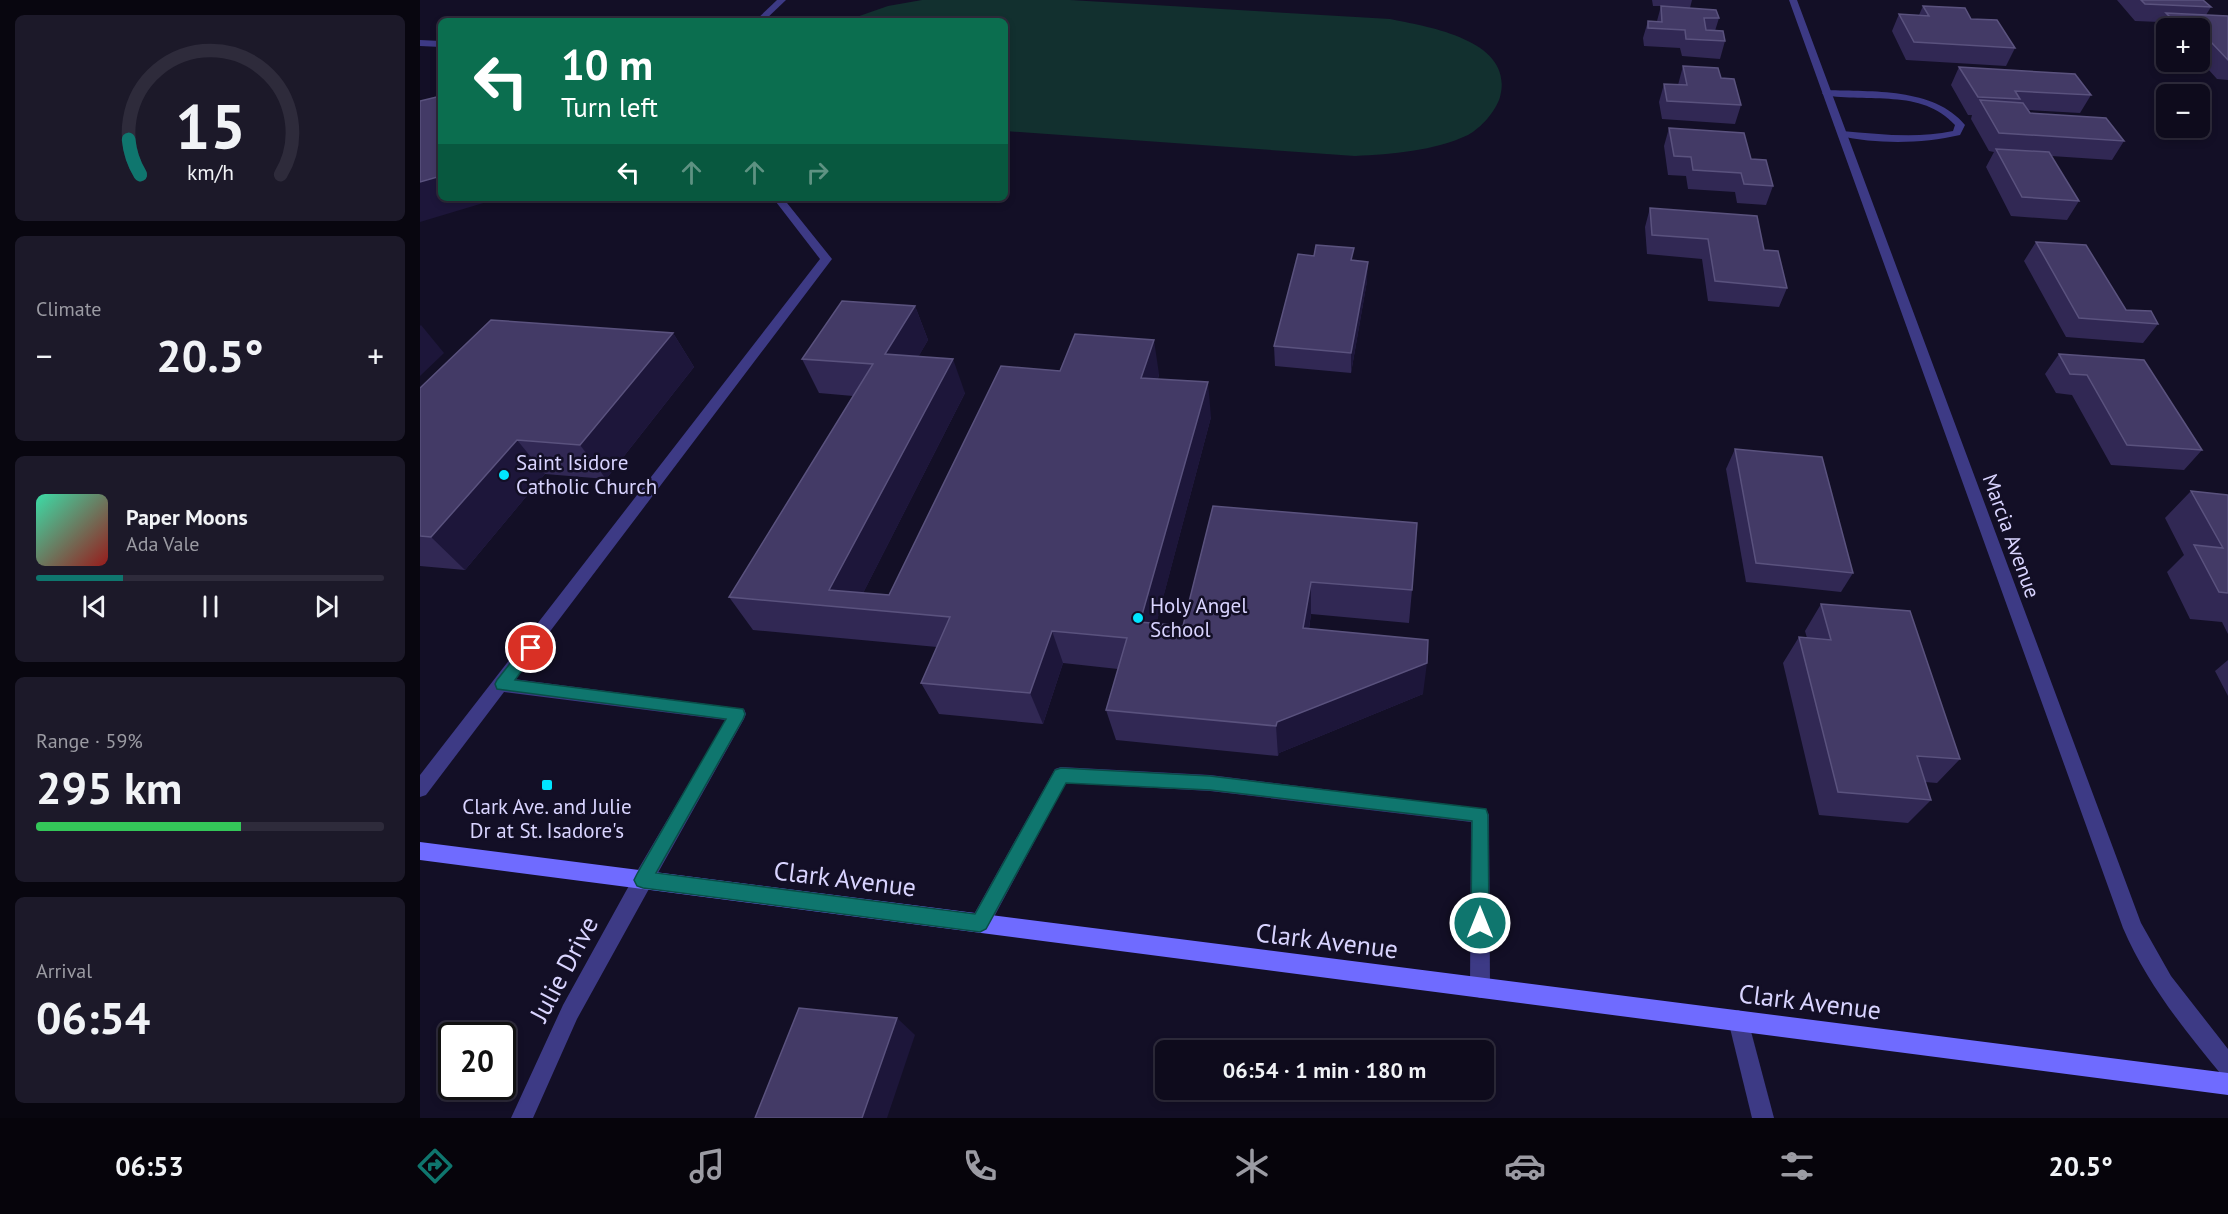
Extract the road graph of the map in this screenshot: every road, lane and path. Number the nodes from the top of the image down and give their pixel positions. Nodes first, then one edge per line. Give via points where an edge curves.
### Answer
1 (782, 0) edge
2 (1793, 0) edge
3 (762, 18) edge
4 (420, 43) edge
5 (438, 44) edge
6 (1827, 93) junction
7 (1842, 134) junction
8 (780, 201) edge
9 (503, 684) junction
10 (420, 789) edge
11 (420, 851) edge
12 (643, 880) junction
13 (980, 923) junction
14 (1480, 988) junction
15 (1738, 1020) junction
16 (2228, 1065) edge
17 (2228, 1084) edge
18 (522, 1118) edge
19 (1762, 1118) edge

1 - 3 street
2 - 6 street, Marcia Avenue
4 - 5 street
6 - 7 street, Marcia Avenue
6 - 7 street via 1927,104 1943,108 1960,125 1957,133 1942,137
7 - 16 street, Marcia Avenue via 2133,928 2170,995
8 - 9 street via 826,259
9 - 10 street
9 - 12 street, Julie Drive via 738,714
11 - 12 street, Clark Avenue
12 - 13 street, Clark Avenue
12 - 18 street, Julie Drive via 570,1012
13 - 14 street, Clark Avenue
13 - 14 street via 1061,776 1210,783 1480,815
14 - 15 street, Clark Avenue
15 - 17 street, Clark Avenue
15 - 19 street

